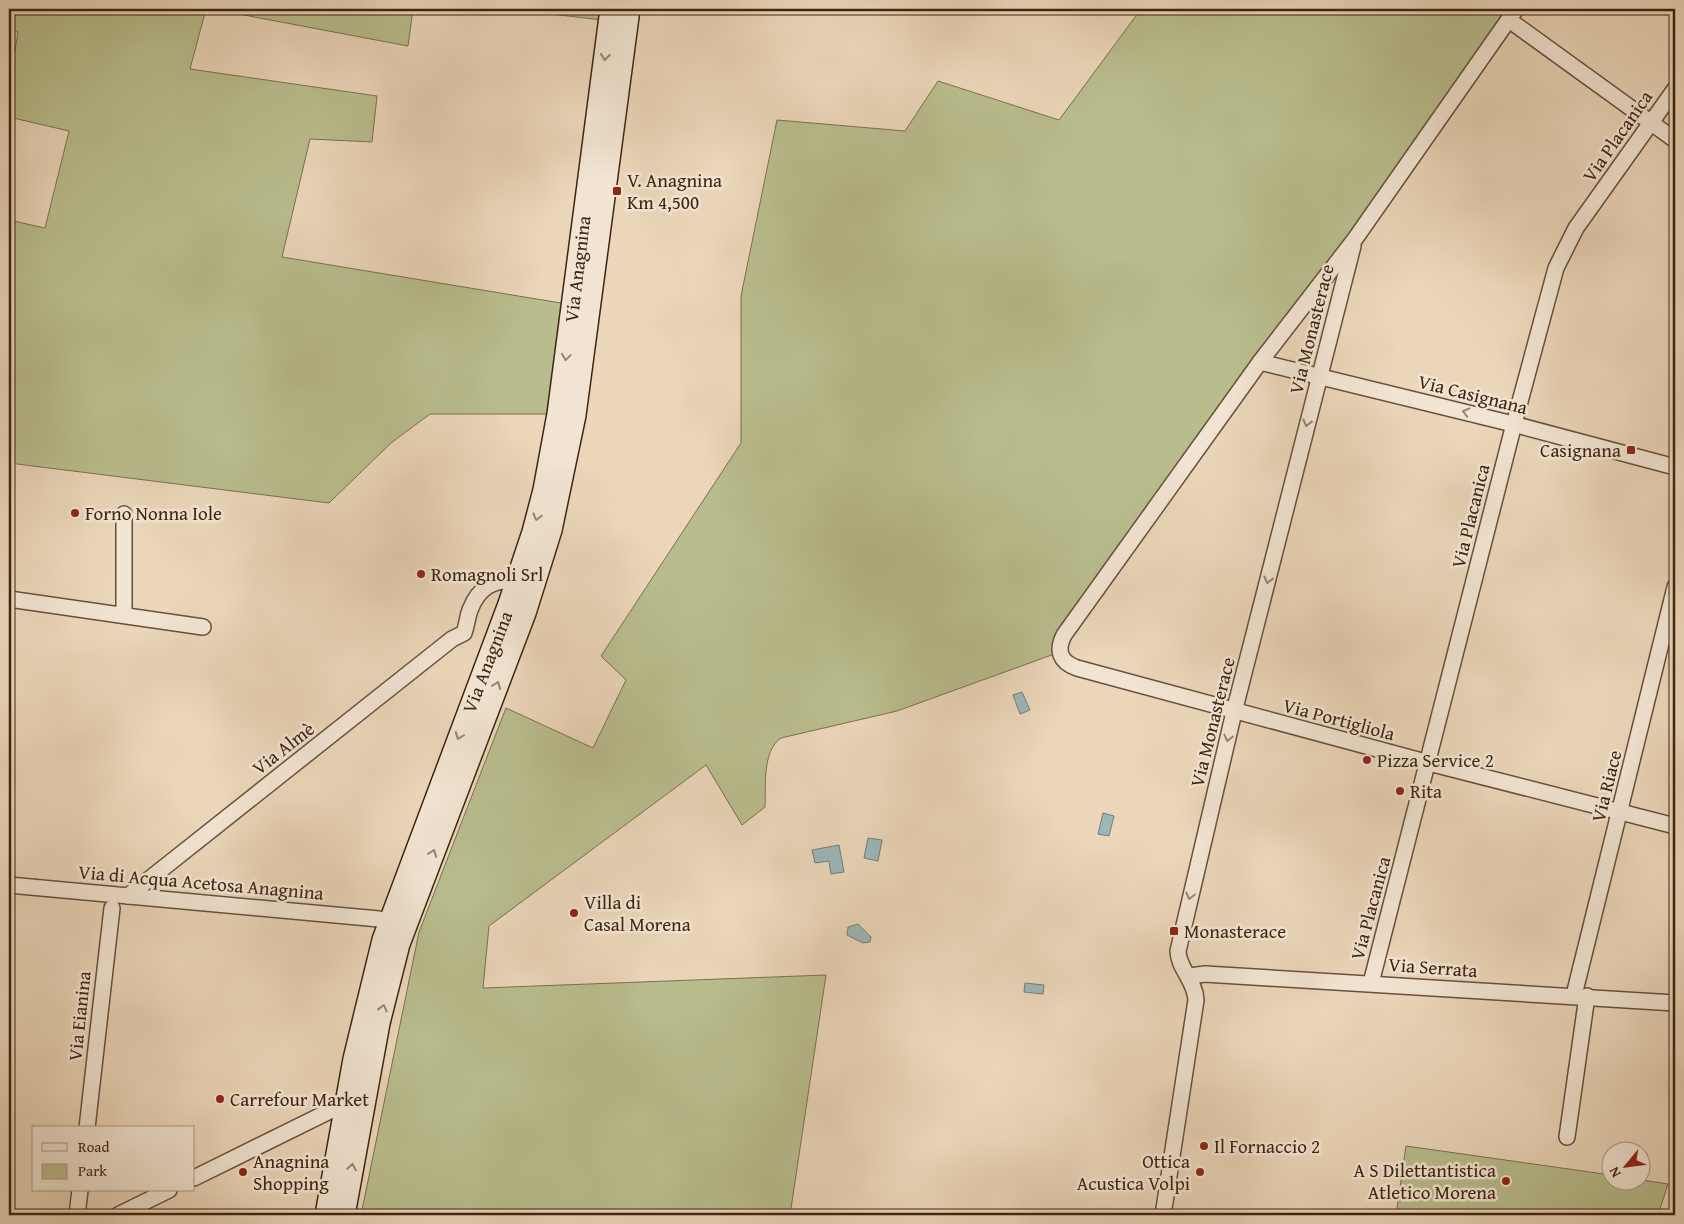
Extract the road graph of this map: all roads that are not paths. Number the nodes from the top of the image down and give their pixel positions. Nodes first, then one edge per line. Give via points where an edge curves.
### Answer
1 (611, 9) edge
2 (629, 9) edge
3 (1512, 14) edge
4 (1675, 89) edge
5 (1652, 122) junction
6 (1675, 140) edge
7 (1354, 239) junction
8 (1260, 362) junction
9 (1320, 375) junction
10 (1514, 424) junction
11 (1675, 467) edge
12 (124, 514) dead end
13 (517, 581) junction
14 (1675, 587) edge
15 (9, 599) edge
16 (124, 614) junction
17 (204, 627) dead end
18 (1234, 712) junction
19 (1428, 764) junction
20 (1620, 812) junction
21 (1675, 826) edge
22 (9, 885) edge
23 (128, 896) junction
24 (112, 908) dead end
25 (389, 922) junction
26 (399, 944) junction
27 (1189, 976) junction
28 (1371, 983) junction
29 (1581, 996) junction
30 (1675, 1003) edge
31 (346, 1103) junction
32 (87, 1126) edge
33 (1567, 1137) dead end
34 (195, 1178) edge
35 (80, 1192) edge
36 (165, 1192) edge
37 (77, 1215) edge
38 (118, 1215) edge
39 (326, 1215) edge
40 (344, 1215) edge
41 (1163, 1215) edge

1 -> 13 main road, Via Anagnina via 558,414 539,511
26 -> 2 main road, Via Anagnina via 539,572 559,498 576,415
3 - 5 street
3 - 7 street
4 - 5 street, Via Placanica
5 - 6 street
5 - 10 street, Via Placanica via 1576,228 1563,253 1551,283
7 - 8 street
7 - 9 street, Via Monasterace
8 - 9 street, Via Casignana
8 - 18 street, Via Portigliola via 1064,635 1060,652 1066,663 1077,668
10 -> 9 street, Via Casignana
9 -> 18 street, Via Monasterace
10 - 11 street, Via Casignana
10 - 19 street, Via Placanica
12 - 16 street
13 - 23 street, Via Almè via 498,580 485,588 470,610 464,633
13 -> 25 main road, Via Anagnina
14 - 20 street, Via Riace
15 - 16 street
16 - 17 street
18 - 19 street, Via Portigliola
18 -> 27 street, Via Monasterace via 1178,951 1179,960
19 - 20 street, Via Portigliola
19 - 28 street, Via Placanica
20 - 21 street, Via Portigliola
20 - 29 street, Via Riace
22 - 23 street, Via di Acqua Acetosa Anagnina
23 - 25 street, Via di Acqua Acetosa Anagnina
24 - 32 street, Via Eianina
25 - 26 street
25 - 31 main road, Via Anagnina via 365,1008
40 -> 26 main road, Via Anagnina via 379,1023
27 - 28 street, Via Serrata via 1205,974
27 - 41 street, Via Monasterace via 1195,990 1196,1005
28 - 29 street, Via Serrata
29 - 30 street, Via Serrata
29 - 33 street, Via Riace
31 - 34 street
31 - 39 main road, Via Anagnina
35 - 37 street
36 - 38 street

